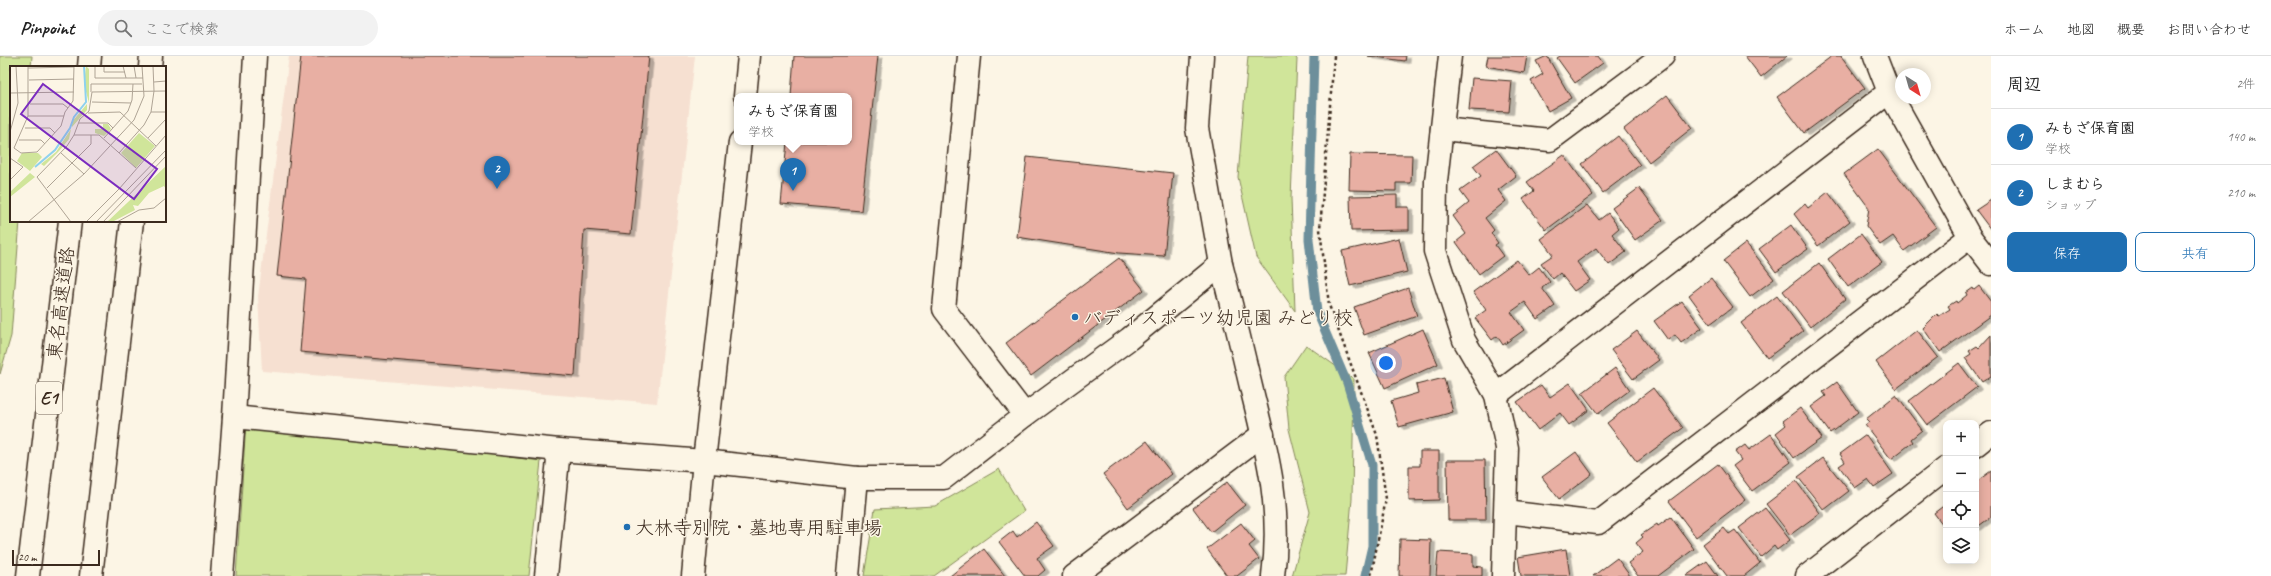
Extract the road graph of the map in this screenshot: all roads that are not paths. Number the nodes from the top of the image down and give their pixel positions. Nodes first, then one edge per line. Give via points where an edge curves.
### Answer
1 (90, 56) edge
2 (151, 56) edge
3 (256, 56) edge
4 (749, 56) edge
5 (969, 56) edge
6 (1202, 56) edge
7 (1450, 56) edge
8 (1663, 56) edge
9 (1875, 56) edge
10 (89, 66) edge
11 (150, 66) edge
12 (1889, 92) junction
13 (745, 93) edge
14 (1442, 129) junction
15 (740, 145) edge
16 (70, 222) edge
17 (132, 222) edge
18 (1970, 237) junction
19 (1221, 264) junction
20 (1991, 264) edge
21 (1496, 395) junction
22 (1024, 415) junction
23 (234, 417) junction
24 (1991, 433) edge
25 (1263, 434) junction
26 (1979, 443) edge
27 (559, 450) junction
28 (704, 461) junction
29 (1943, 470) edge
30 (857, 478) junction
31 (1506, 512) junction
32 (28, 576) edge
33 (91, 576) edge
34 (222, 576) edge
35 (546, 576) edge
36 (693, 576) edge
37 (848, 576) edge
38 (1074, 576) edge
39 (1273, 576) edge
40 (1503, 576) edge
41 (1807, 576) edge

1 - 10 main road
2 - 11 main road
3 - 23 main road
4 - 13 main road
5 - 22 main road via 944,309
6 - 19 main road via 1197,128
7 - 14 main road
8 - 14 main road via 1550,140
9 - 12 main road
12 - 18 main road
12 - 21 main road
14 - 21 main road via 1436,181 1435,252 1464,340
15 - 28 main road
16 - 32 main road, 東名高速道路 / E1
17 - 33 main road
18 - 20 main road
18 - 31 main road via 1598,523
19 - 22 main road via 1129,339
19 - 25 main road
21 - 31 main road via 1507,448
22 - 30 main road via 944,478
23 - 27 main road
23 - 34 main road
24 - 26 main road
25 - 38 main road
25 - 39 main road via 1275,494 1278,544
27 - 28 main road
27 - 35 main road
28 - 30 main road
28 - 36 main road
29 - 41 main road
30 - 37 main road
31 - 40 main road

